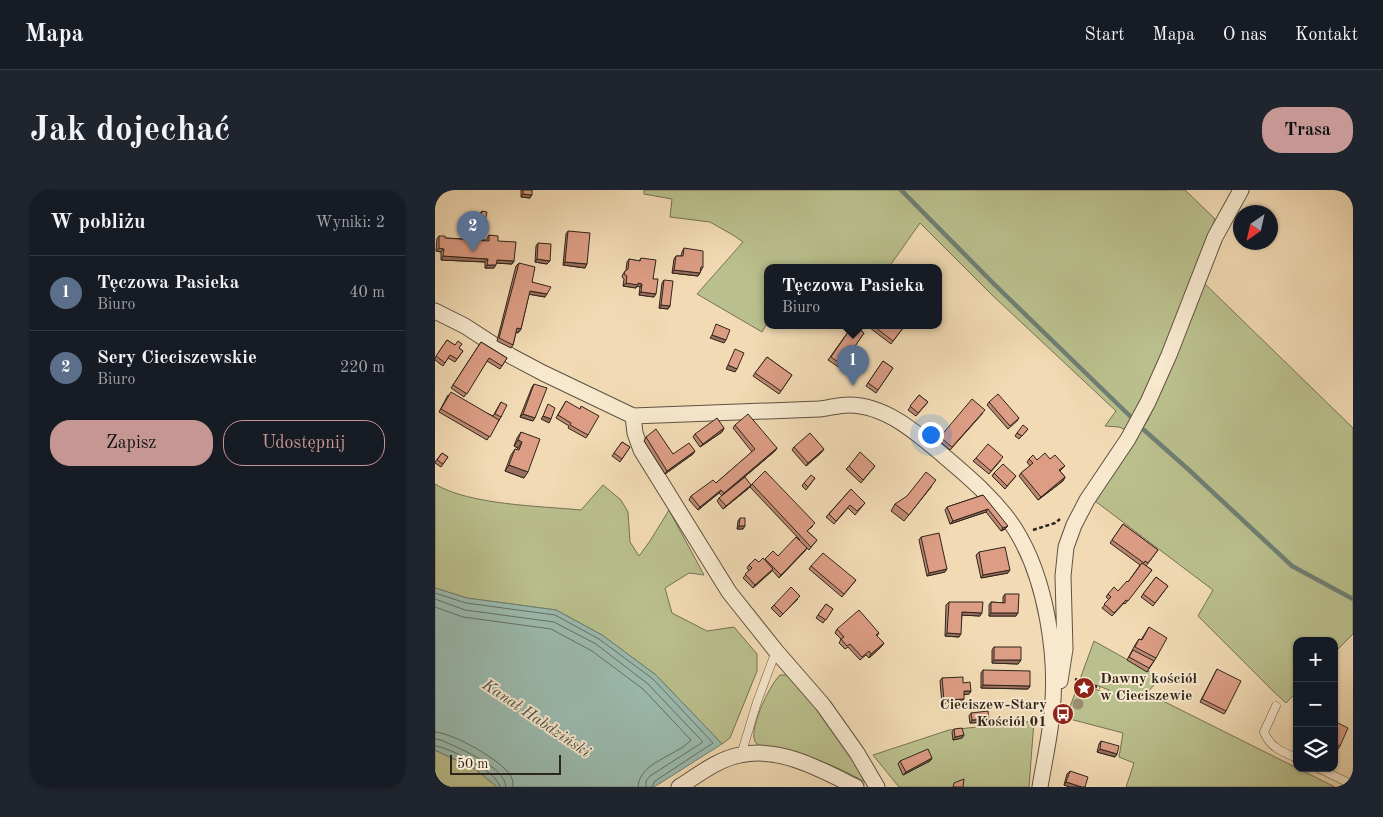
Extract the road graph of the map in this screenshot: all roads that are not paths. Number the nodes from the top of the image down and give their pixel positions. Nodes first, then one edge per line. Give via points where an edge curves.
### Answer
1 (1241, 190) edge
2 (435, 311) edge
3 (633, 416) junction
4 (776, 651) junction
5 (1053, 694) junction
6 (1276, 706) dead end
7 (741, 755) junction
8 (1293, 756) edge
9 (1326, 772) edge
10 (1353, 785) edge
11 (679, 787) edge
12 (857, 787) edge
13 (877, 787) edge
14 (1040, 787) edge

1 - 5 street via 1215,237 1148,402 1074,525 1063,576 1064,662
2 - 3 street via 543,373
3 - 4 street via 641,450 729,592
3 - 5 street via 849,405 885,413 901,423 966,475 1014,528 1026,550 1045,606 1054,662
4 - 7 lane
4 - 13 street via 823,705
5 - 14 street
6 - 8 lane via 1264,732 1275,748
7 - 11 street via 727,759
7 - 12 street via 759,753 792,759
9 - 10 lane

